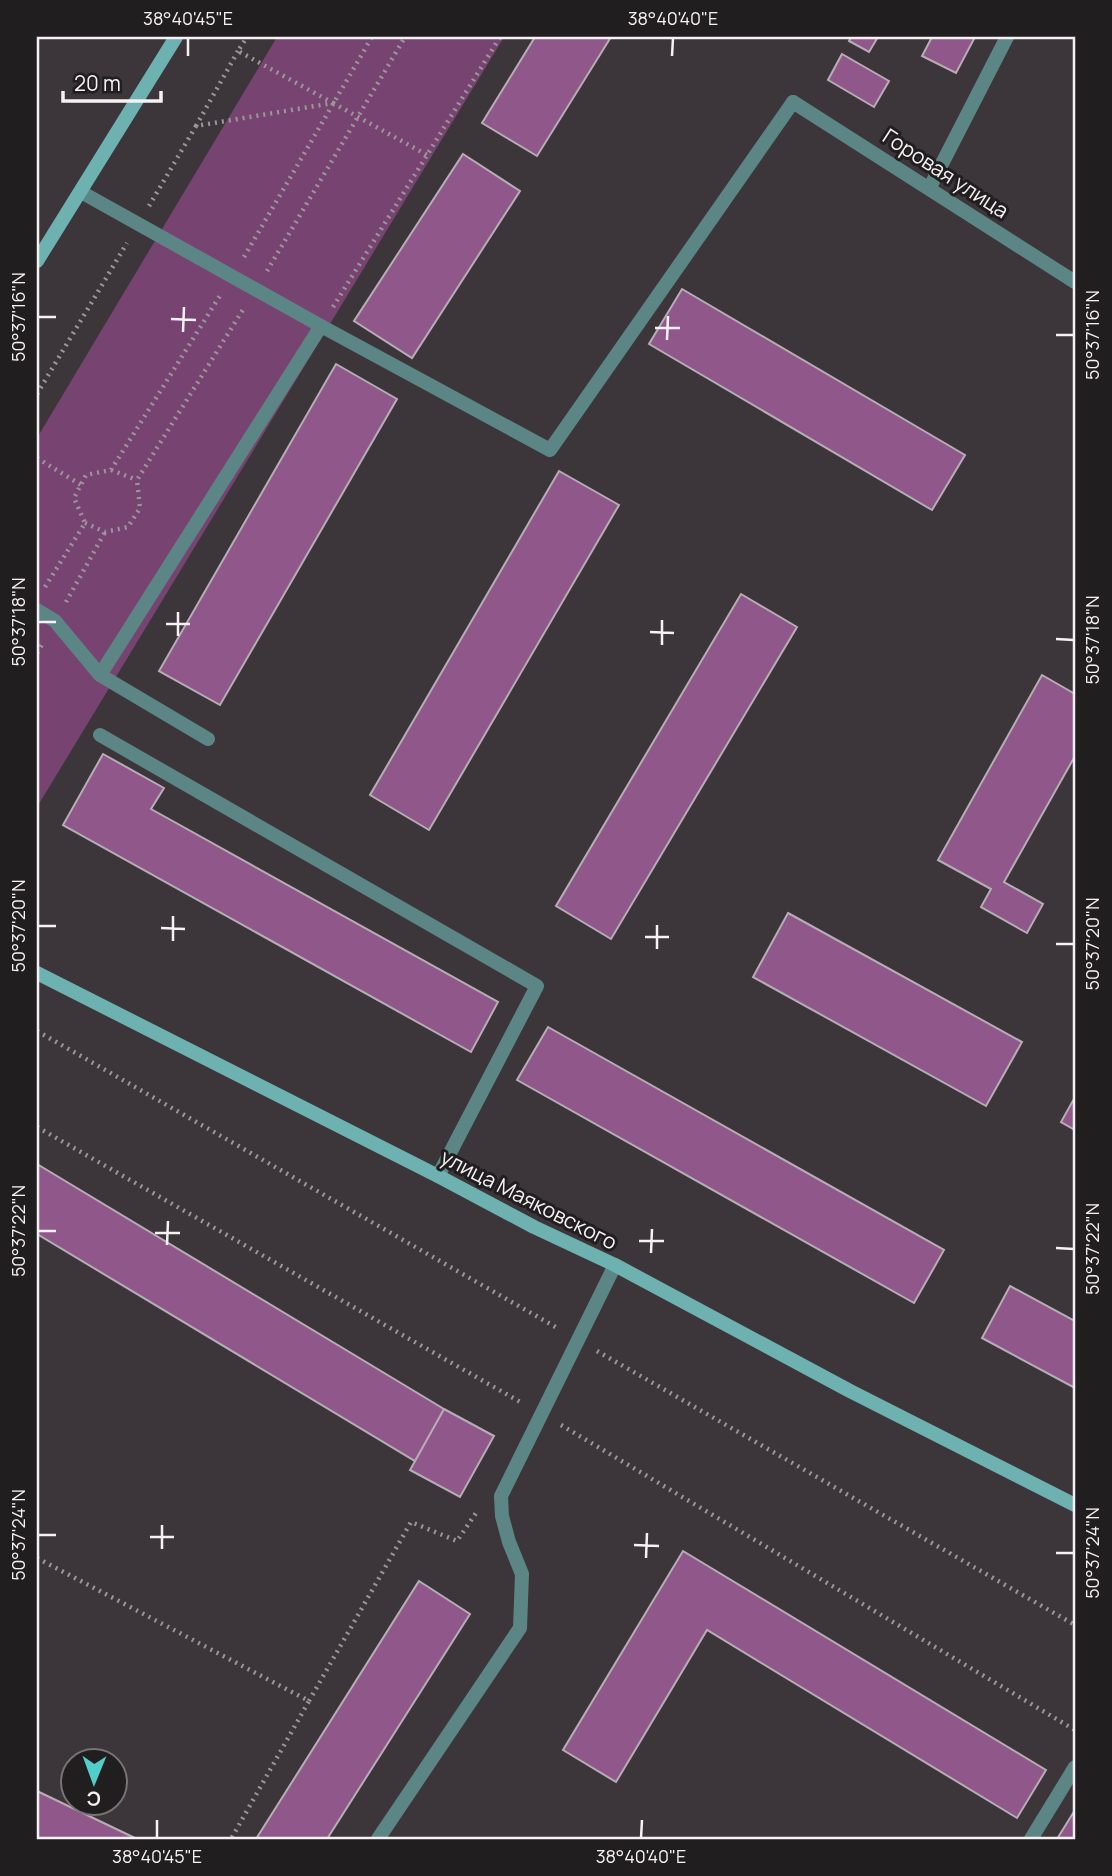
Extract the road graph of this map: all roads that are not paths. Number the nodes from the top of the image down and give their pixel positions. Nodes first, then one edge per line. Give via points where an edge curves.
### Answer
1 (176, 37) edge
2 (1007, 37) edge
3 (930, 187) junction
4 (81, 192) junction
5 (37, 261) edge
6 (1075, 282) edge
7 (321, 326) junction
8 (37, 610) edge
9 (100, 676) junction
10 (100, 735) dead end
11 (208, 739) dead end
12 (37, 973) edge
13 (438, 1176) junction
14 (615, 1265) junction
15 (1075, 1505) edge
16 (1075, 1768) edge
17 (378, 1839) edge
18 (1031, 1839) edge

1 - 4 street
2 - 3 street
3 - 6 street, Горовая улица
3 - 7 street, Горовая улица via 793,102 550,450
4 - 5 street
4 - 7 street
7 - 9 street
8 - 9 street via 55,621
9 - 11 street
10 - 13 street via 537,986
12 - 13 street, улица Маяковского
13 - 14 street, улица Маяковского
14 - 15 street, улица Маяковского
14 - 17 street via 501,1496 502,1516 522,1574 520,1628
16 - 18 street

